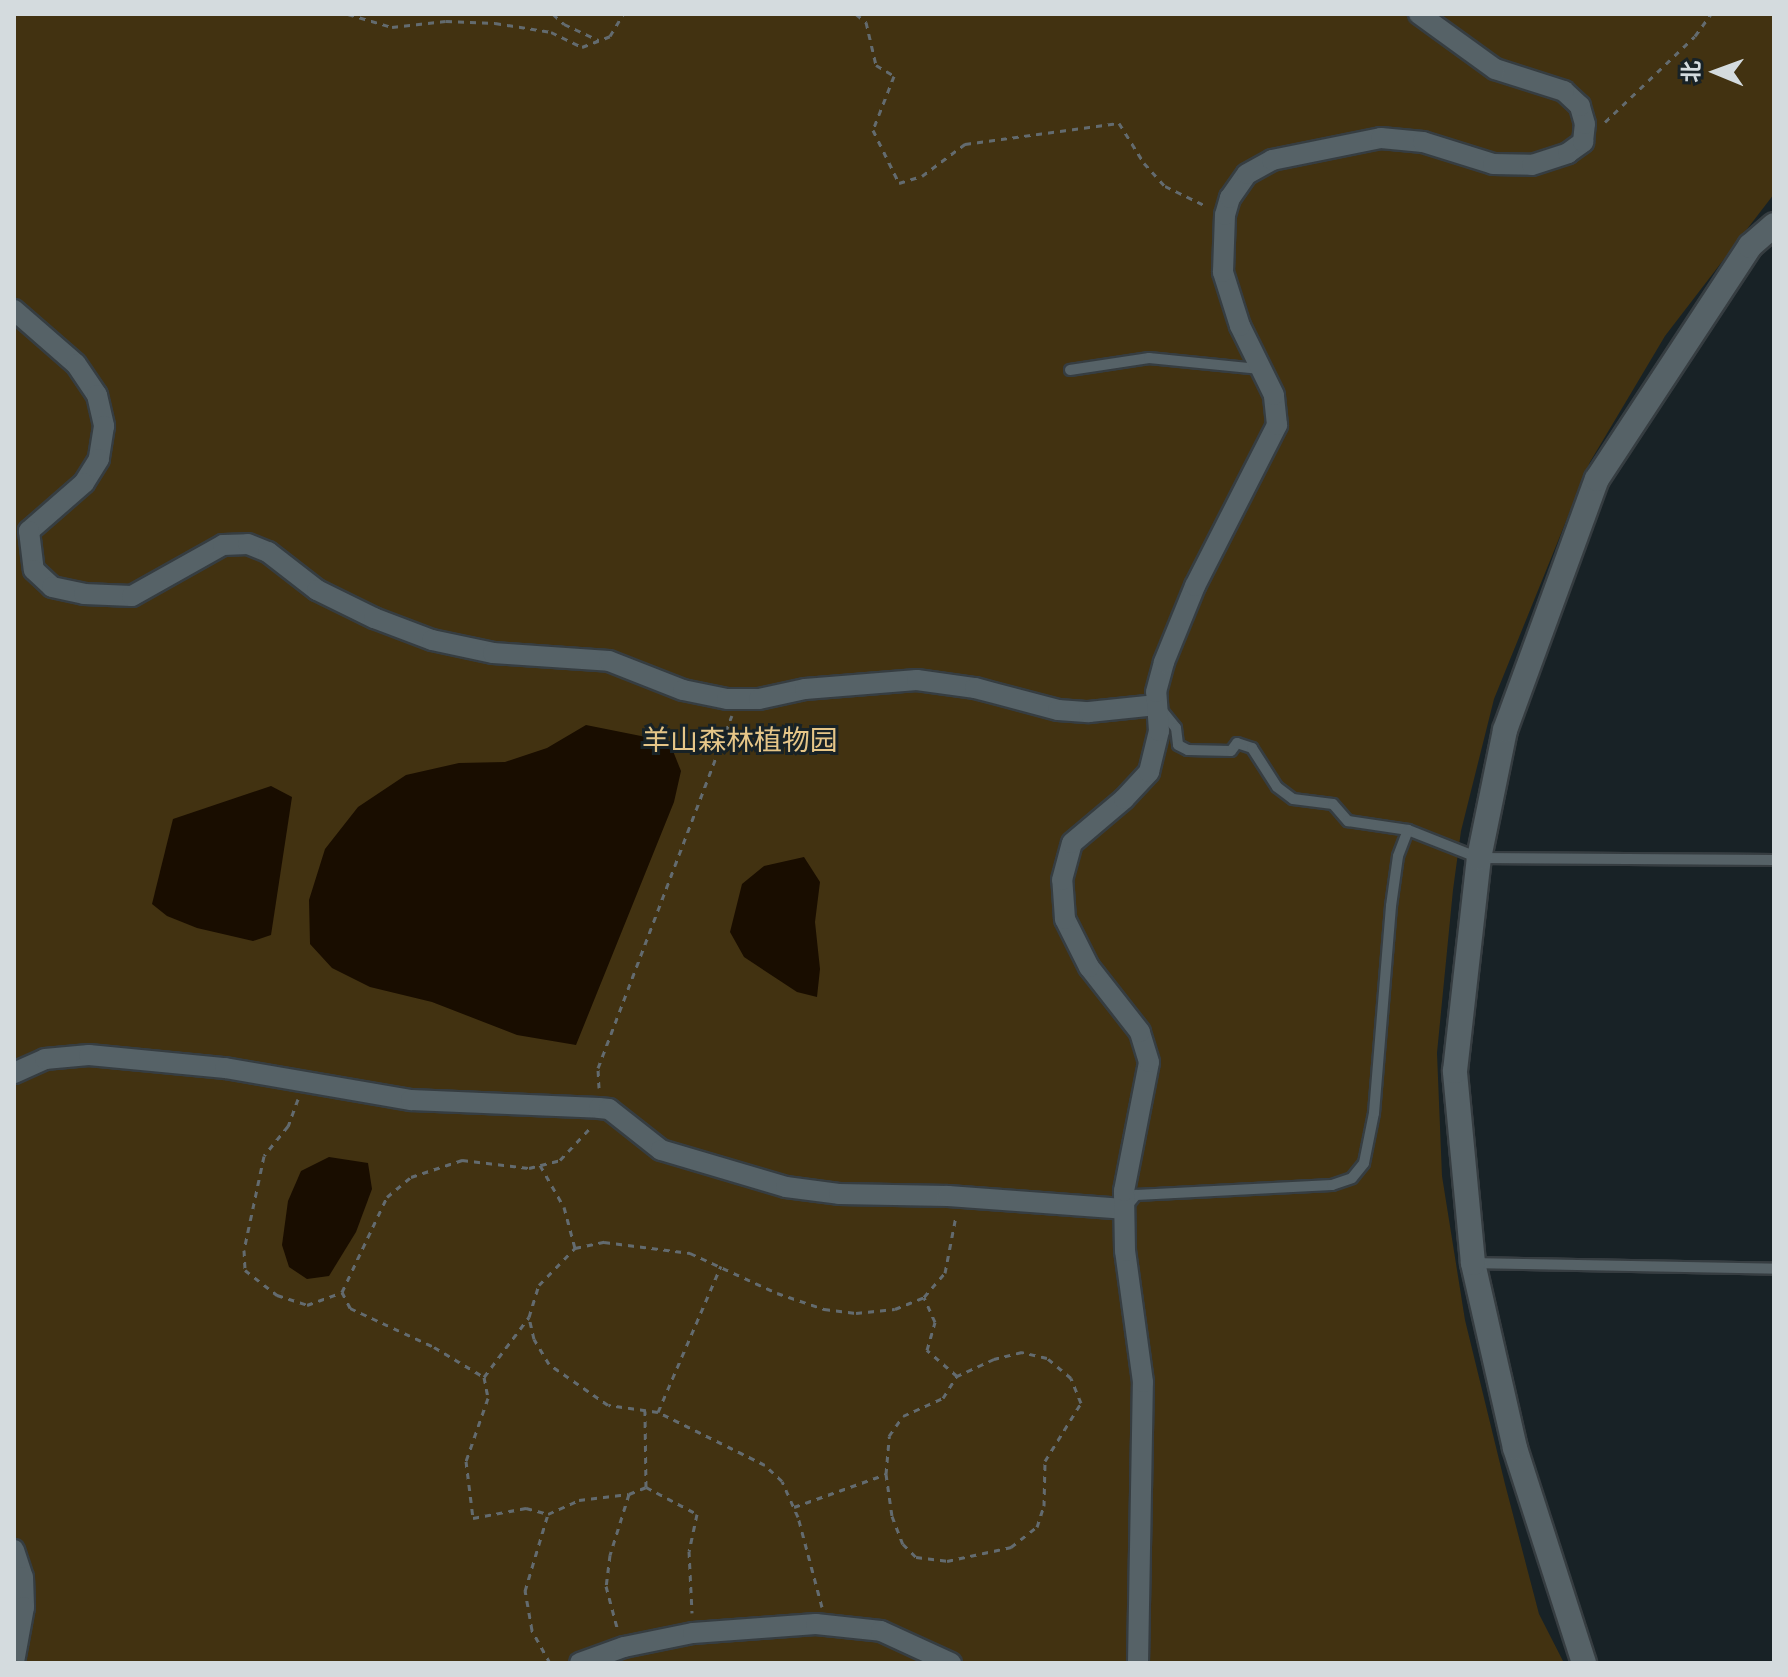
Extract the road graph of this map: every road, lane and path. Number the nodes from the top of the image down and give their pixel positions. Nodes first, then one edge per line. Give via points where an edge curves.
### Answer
1 (348, 14) edge
2 (553, 14) edge
3 (623, 14) edge
4 (856, 14) edge
5 (1419, 14) edge
6 (1711, 14) edge
7 (599, 40) junction
8 (1585, 124) junction
9 (1225, 215) junction
10 (1774, 225) edge
11 (14, 310) edge
12 (1262, 369) junction
13 (1070, 370) dead end
14 (21, 545) edge
15 (735, 699) junction
16 (1157, 705) junction
17 (1408, 830) junction
18 (1479, 858) junction
19 (1774, 860) edge
20 (14, 1073) edge
21 (300, 1082) junction
22 (604, 1108) junction
23 (540, 1165) junction
24 (959, 1197) junction
25 (1124, 1209) junction
26 (575, 1248) junction
27 (1473, 1263) junction
28 (721, 1266) junction
29 (1774, 1269) edge
30 (342, 1292) junction
31 (924, 1297) junction
32 (529, 1317) junction
33 (957, 1376) junction
34 (484, 1377) junction
35 (645, 1411) junction
36 (658, 1412) junction
37 (886, 1474) junction
38 (646, 1487) junction
39 (629, 1494) junction
40 (794, 1507) junction
41 (548, 1514) junction
42 (14, 1550) edge
43 (827, 1625) junction
44 (693, 1633) junction
45 (624, 1647) junction
46 (14, 1662) edge
47 (550, 1663) edge
48 (580, 1663) edge
49 (951, 1663) edge
50 (1138, 1663) edge
51 (1584, 1663) edge

1 - 7 path via 392,27 495,23 551,32 582,47
2 - 7 path
3 - 7 path via 610,36
4 - 9 path via 866,22 876,65 894,76 873,130 899,183 922,176 965,144 1119,123 1165,186
5 - 8 street via 1495,69 1564,91 1580,106
6 - 8 path via 1606,122
8 - 9 street via 1583,142 1576,148 1532,165 1493,164 1423,142 1381,138 1272,160 1247,174
9 - 12 street via 1223,272 1240,326
10 - 18 street via 1750,246 1597,479 1505,730
11 - 14 street via 76,364 97,395 104,426 99,459 84,483 29,531
12 - 13 lane via 1149,358
12 - 16 street via 1274,395 1277,425 1195,586 1164,662
14 - 15 street via 34,570 52,587 132,596 223,545 248,544 268,552 317,590 432,640 506,655 609,661 683,690
15 - 16 street via 917,680 975,688 1058,710
15 - 22 path via 731,724 598,1068
16 - 17 lane via 1176,728 1178,745 1188,750 1231,751 1237,743 1252,748 1277,787 1293,799 1333,804 1348,821
16 - 25 street via 1159,731 1149,772 1072,843 1062,880 1065,919 1089,967 1140,1032 1149,1062
17 - 18 lane
17 - 25 lane via 1398,856 1374,1113 1364,1163 1352,1178 1332,1185 1136,1195
18 - 19 lane
18 - 27 street via 1455,1071
20 - 21 street via 45,1059 89,1055 225,1068
21 - 22 street via 411,1100
21 - 30 path via 297,1110 264,1156 244,1250 245,1270 277,1295 307,1305
22 - 23 path via 560,1160
22 - 24 street via 661,1150 786,1187
23 - 26 path via 564,1207
23 - 30 path via 462,1160 411,1177 387,1197
24 - 25 street
24 - 31 path via 945,1273
25 - 50 street via 1143,1382
26 - 28 path via 604,1242 690,1253
26 - 32 path via 539,1285
27 - 29 lane
27 - 51 street via 1515,1448
28 - 31 path via 824,1309 895,1309
28 - 36 path
30 - 34 path via 350,1308
31 - 33 path via 935,1322 927,1350
32 - 34 path
32 - 35 path via 534,1339 549,1364 608,1405
33 - 37 path via 943,1398 903,1416 889,1436
33 - 37 path via 1022,1352 1047,1358 1071,1378 1081,1403 1045,1461 1044,1506 1037,1527 1011,1547 947,1561 916,1557 903,1544 892,1516
34 - 41 path via 488,1398 466,1461 473,1518 526,1508
35 - 36 path
35 - 38 path
36 - 40 path via 765,1465 782,1481
37 - 40 path
38 - 39 path
38 - 44 path via 697,1514 689,1551
39 - 41 path via 579,1500
39 - 45 path via 606,1586
40 - 43 path
41 - 47 path via 525,1591 532,1630
42 - 46 street via 23,1577 24,1607
43 - 44 street
43 - 49 street via 881,1631
44 - 45 street
45 - 48 street

